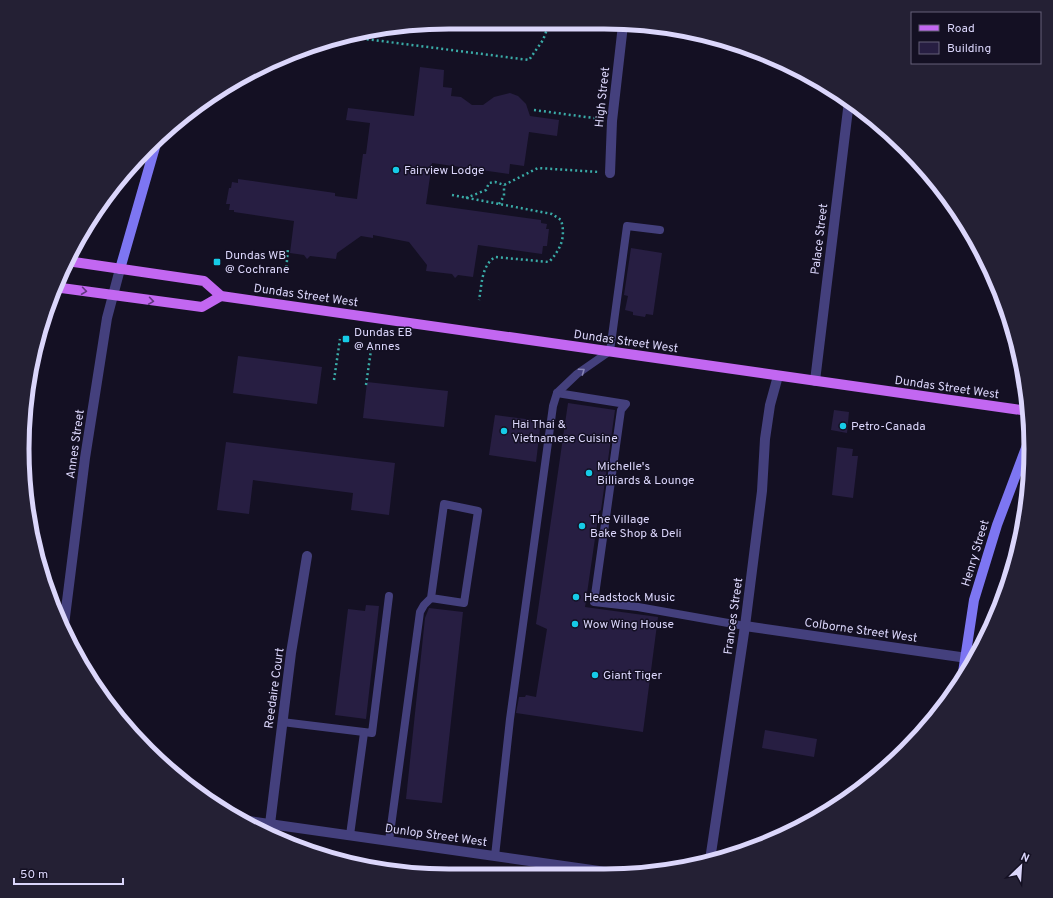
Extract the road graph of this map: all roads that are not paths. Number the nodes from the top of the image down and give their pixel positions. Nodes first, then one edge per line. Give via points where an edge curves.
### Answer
1 (622, 30) edge
2 (848, 108) edge
3 (154, 150) edge
4 (610, 172) road end
5 (660, 230) dead end
6 (73, 262) edge
7 (120, 269) junction
8 (61, 287) edge
9 (113, 295) junction
10 (221, 296) junction
11 (610, 351) junction
12 (778, 376) junction
13 (815, 381) junction
14 (557, 393) junction
15 (1022, 410) edge
16 (1024, 454) edge
17 (307, 556) dead end
18 (389, 596) dead end
19 (431, 598) junction
20 (65, 619) edge
21 (745, 626) junction
22 (969, 657) edge
23 (969, 659) edge
24 (282, 722) junction
25 (364, 733) junction
26 (255, 822) edge
27 (270, 824) junction
28 (350, 835) junction
29 (389, 841) junction
30 (496, 856) junction
31 (711, 856) edge
32 (586, 869) edge

1 - 4 street, High Street via 612,121
2 - 13 street, Palace Street
3 - 7 main road
5 - 11 lane via 627,226
6 - 7 main road
7 - 9 street, Annes Street
7 - 10 main road via 204,281
8 -> 9 main road
9 -> 10 main road via 202,307
9 - 20 street, Annes Street via 107,318 85,458
10 - 11 main road, Dundas Street West
11 - 12 main road, Dundas Street West
14 -> 11 lane via 577,374
12 - 13 main road, Dundas Street West
12 - 21 street, Frances Street via 765,439 762,491
13 - 15 main road, Dundas Street West
14 - 21 lane via 626,404 621,410 594,602
14 - 30 lane via 553,406 510,719
16 - 22 main road, Henry Street via 974,600
17 - 24 street, Reedaire Court
18 - 25 lane via 372,733
19 - 19 lane via 464,603 478,511 444,504
19 - 29 lane via 420,612
21 - 23 street, Colborne Street West
21 - 31 street, Frances Street
24 - 25 lane
24 - 27 street, Reedaire Court
25 - 28 lane
26 - 27 street, Dunlop Street West
27 - 28 street, Dunlop Street West
28 - 29 street, Dunlop Street West
29 - 30 street, Dunlop Street West
30 - 32 street, Dunlop Street West

